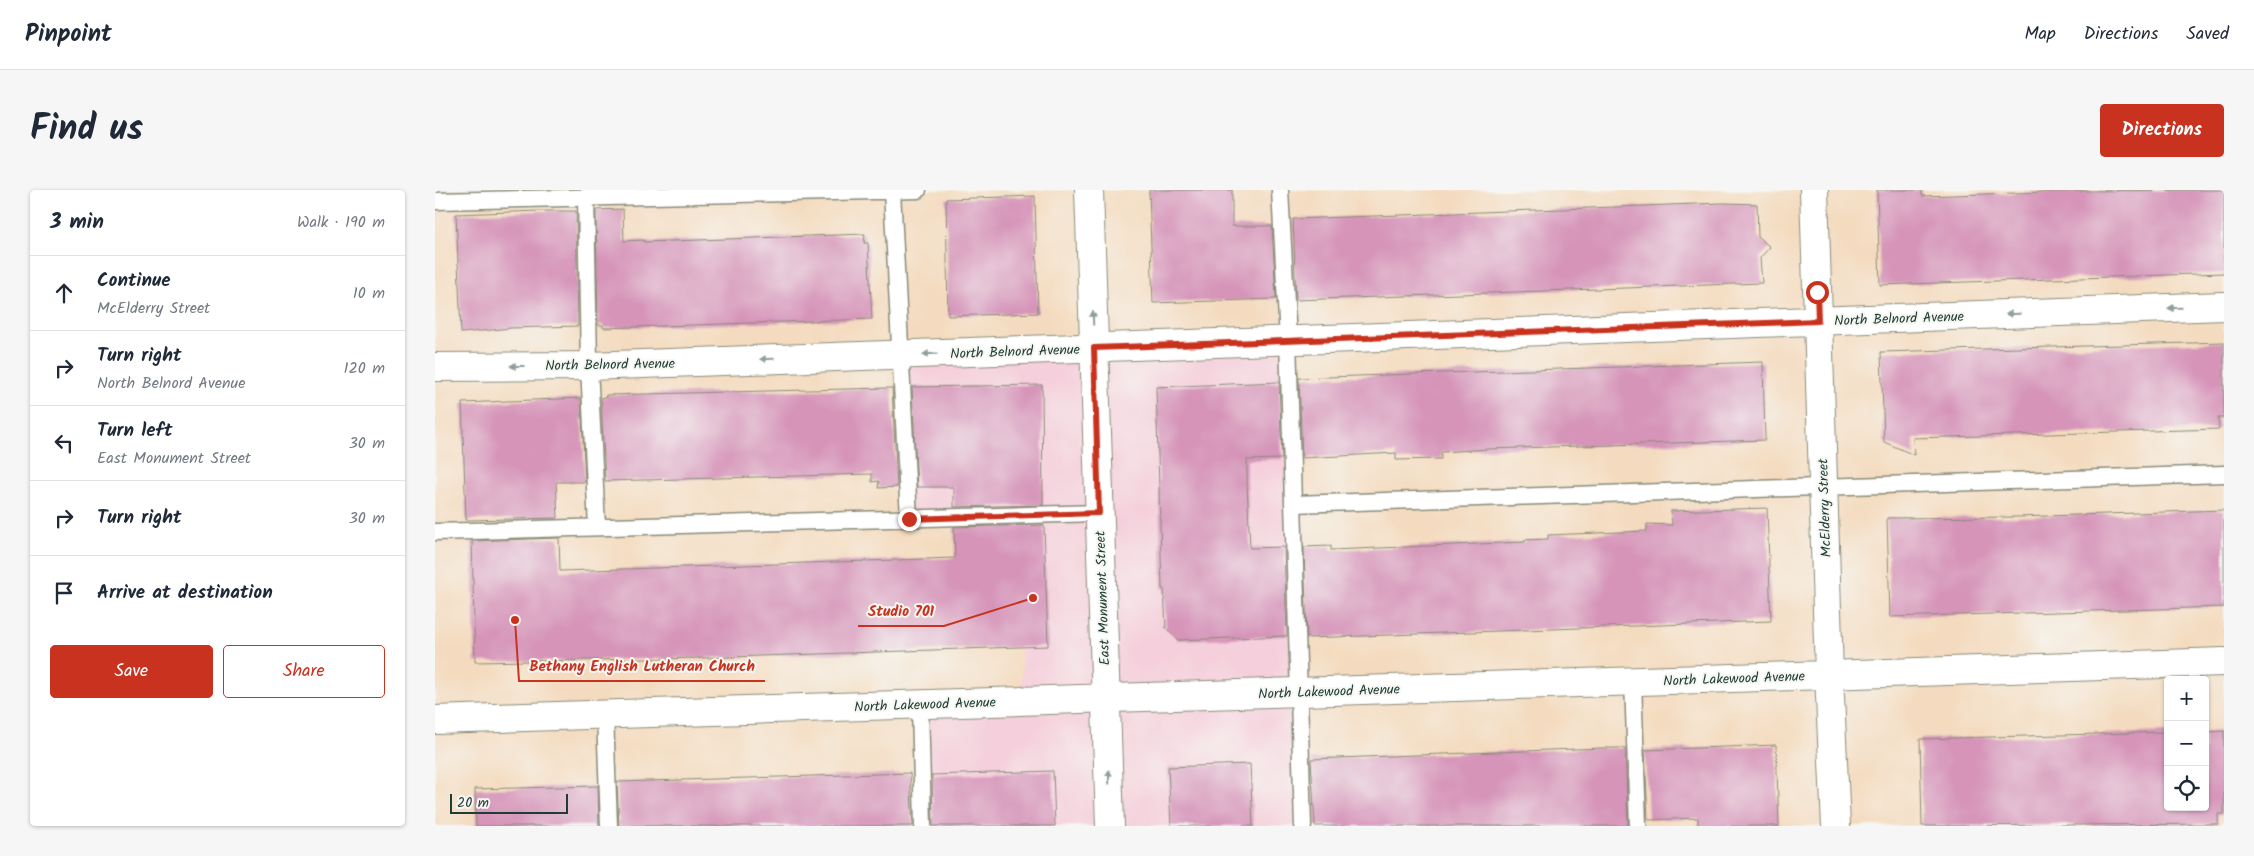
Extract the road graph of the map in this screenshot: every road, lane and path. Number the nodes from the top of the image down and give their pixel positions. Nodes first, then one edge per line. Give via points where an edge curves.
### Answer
1 (918, 190) edge
2 (1089, 190) edge
3 (1280, 190) edge
4 (1814, 190) edge
5 (891, 191) edge
6 (586, 197) junction
7 (435, 201) edge
8 (2224, 306) edge
9 (1818, 321) junction
10 (1288, 340) junction
11 (1094, 348) junction
12 (902, 355) junction
13 (589, 366) junction
14 (435, 367) edge
15 (2224, 474) edge
16 (1823, 487) junction
17 (1293, 504) junction
18 (1099, 513) junction
19 (909, 519) junction
20 (597, 527) junction
21 (435, 532) edge
22 (2224, 662) edge
23 (1829, 675) junction
24 (1633, 681) junction
25 (1299, 692) junction
26 (1106, 698) junction
27 (920, 704) junction
28 (605, 714) junction
29 (435, 720) edge
30 (609, 826) edge
31 (923, 826) edge
32 (1110, 826) edge
33 (1303, 826) edge
34 (1638, 826) edge
35 (1836, 826) edge

1 - 5 lane
11 -> 2 street, East Monument Street
3 - 10 lane
4 - 9 street, McElderry Street
5 - 6 lane
5 - 12 lane
6 - 7 lane
6 - 13 lane
8 -> 9 street, North Belnord Avenue
9 - 10 street, North Belnord Avenue
9 - 16 street, McElderry Street
10 - 11 street, North Belnord Avenue
10 - 17 lane
11 -> 12 street, North Belnord Avenue
11 - 18 street, East Monument Street
12 -> 13 street, North Belnord Avenue
12 - 19 lane
13 -> 14 street, North Belnord Avenue
13 - 20 lane
15 - 16 lane
16 - 17 lane
16 - 23 street, McElderry Street
17 - 25 lane
18 - 19 lane
18 - 26 street, East Monument Street
19 - 20 lane
20 - 21 lane
22 - 23 street, North Lakewood Avenue
23 - 24 street, North Lakewood Avenue
23 - 35 street, McElderry Street
24 - 25 street, North Lakewood Avenue
24 - 34 lane
25 - 26 street, North Lakewood Avenue
25 - 33 lane
26 - 27 street, North Lakewood Avenue
32 -> 26 street, East Monument Street
27 - 28 street, North Lakewood Avenue
27 - 31 lane
28 - 29 street, North Lakewood Avenue
28 - 30 lane

